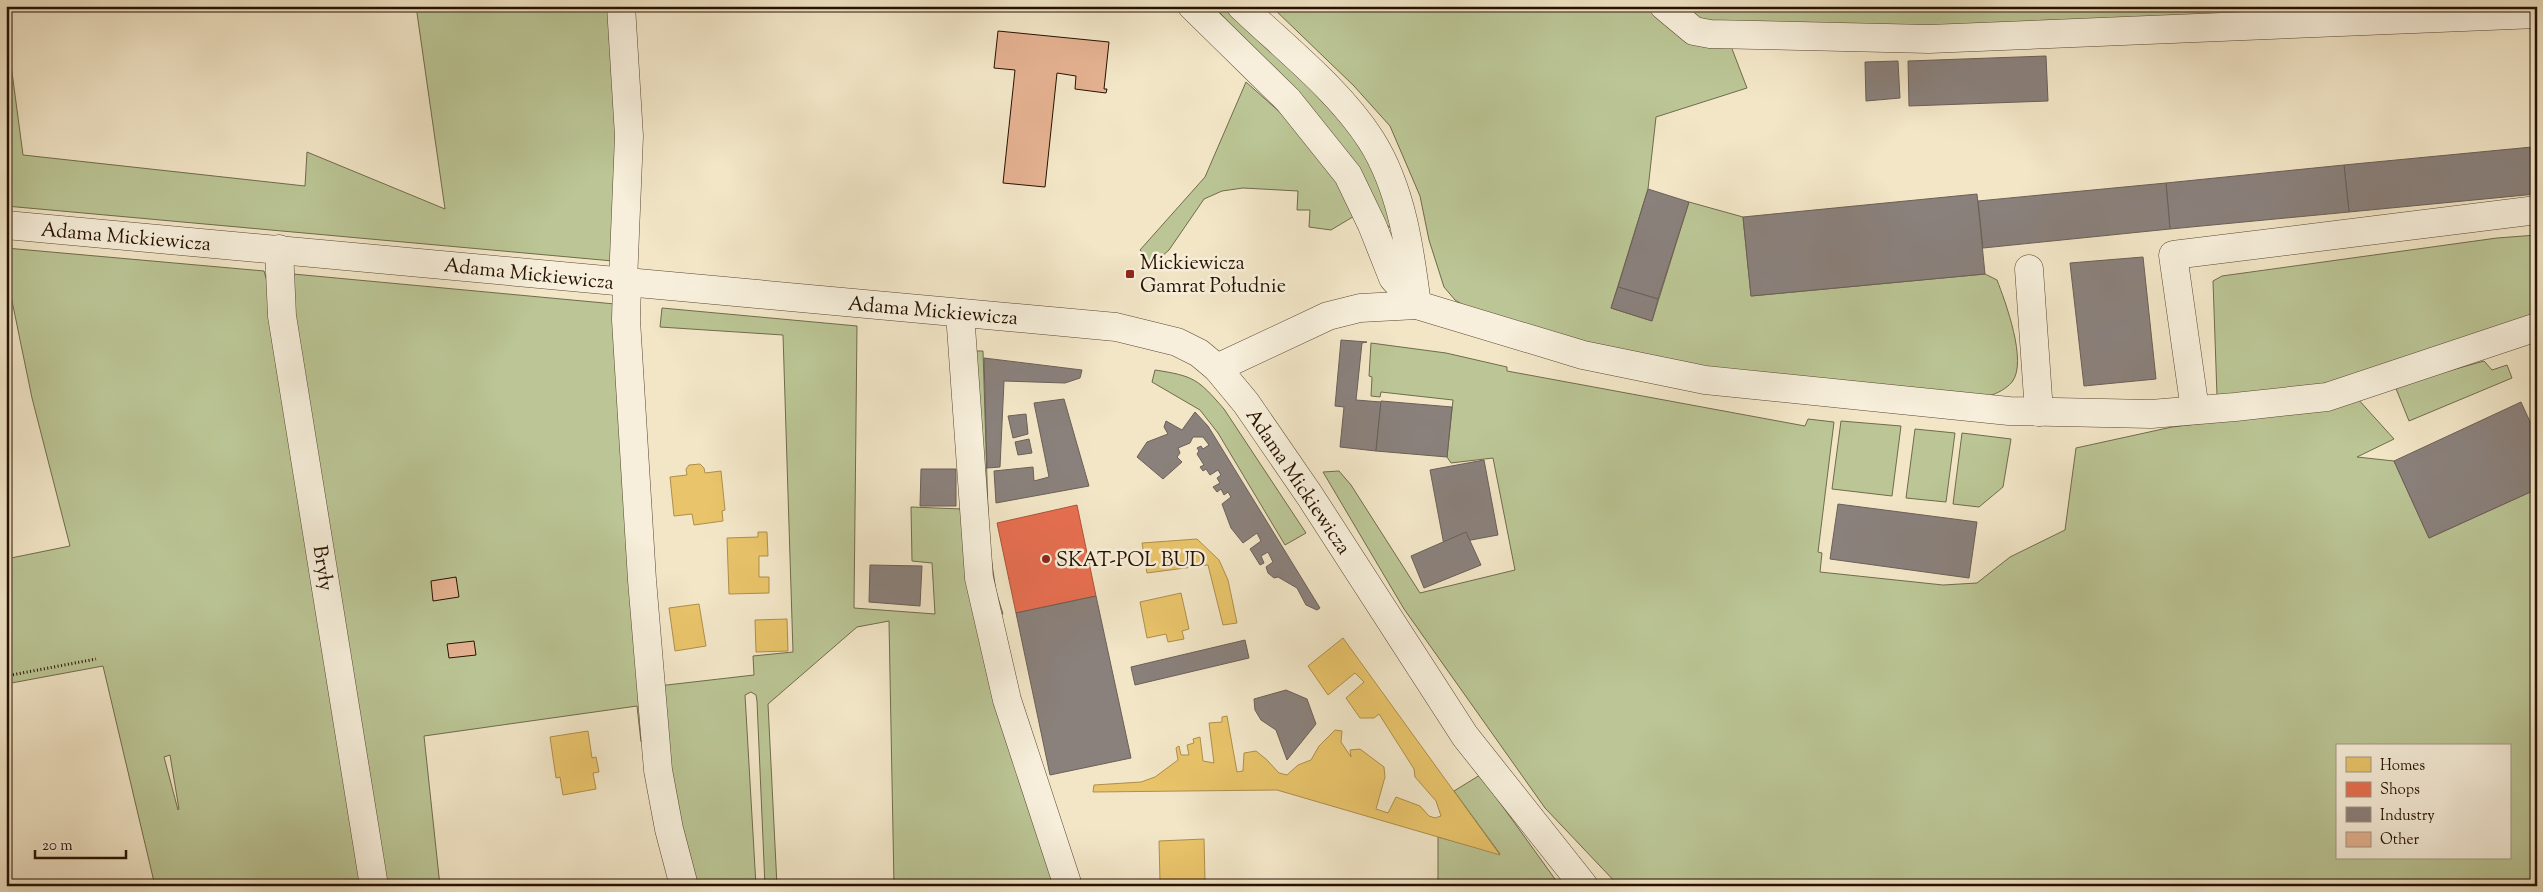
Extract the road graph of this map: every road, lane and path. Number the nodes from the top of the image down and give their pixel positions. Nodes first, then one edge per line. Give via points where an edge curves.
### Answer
1 (621, 6) edge
2 (1192, 6) edge
3 (1241, 6) edge
4 (1664, 6) edge
5 (2537, 14) edge
6 (2537, 210) edge
7 (6, 225) edge
8 (279, 249) junction
9 (2029, 269) dead end
10 (625, 283) junction
11 (1417, 305) junction
12 (960, 313) junction
13 (2537, 328) edge
14 (1217, 368) junction
15 (2195, 410) junction
16 (2038, 412) junction
17 (96, 659) dead end
18 (6, 676) edge
19 (374, 886) edge
20 (684, 886) edge
21 (1068, 886) edge
22 (1584, 886) edge

1 - 10 street via 629,136
2 - 11 street via 1288,100 1348,175 1393,278
3 - 11 street via 1345,105 1372,141 1388,173 1400,210
4 - 5 street via 1694,31 1710,34 1929,39
6 - 15 street via 2173,255
7 - 8 street, Adama Mickiewicza
8 - 10 street, Adama Mickiewicza
8 - 19 street, Bryły via 282,316
9 - 16 street
10 - 12 street, Adama Mickiewicza
10 - 20 street via 650,682 663,799
11 - 14 street via 1360,308 1328,316
11 - 16 street via 1576,353 1705,380
12 - 14 street, Adama Mickiewicza via 1116,327 1177,342 1199,353
12 - 21 street via 979,578 1007,700
13 - 15 street via 2327,397
14 - 22 street, Adama Mickiewicza via 1246,403 1310,496 1465,736
15 - 16 street via 2151,414
17 - 18 path

